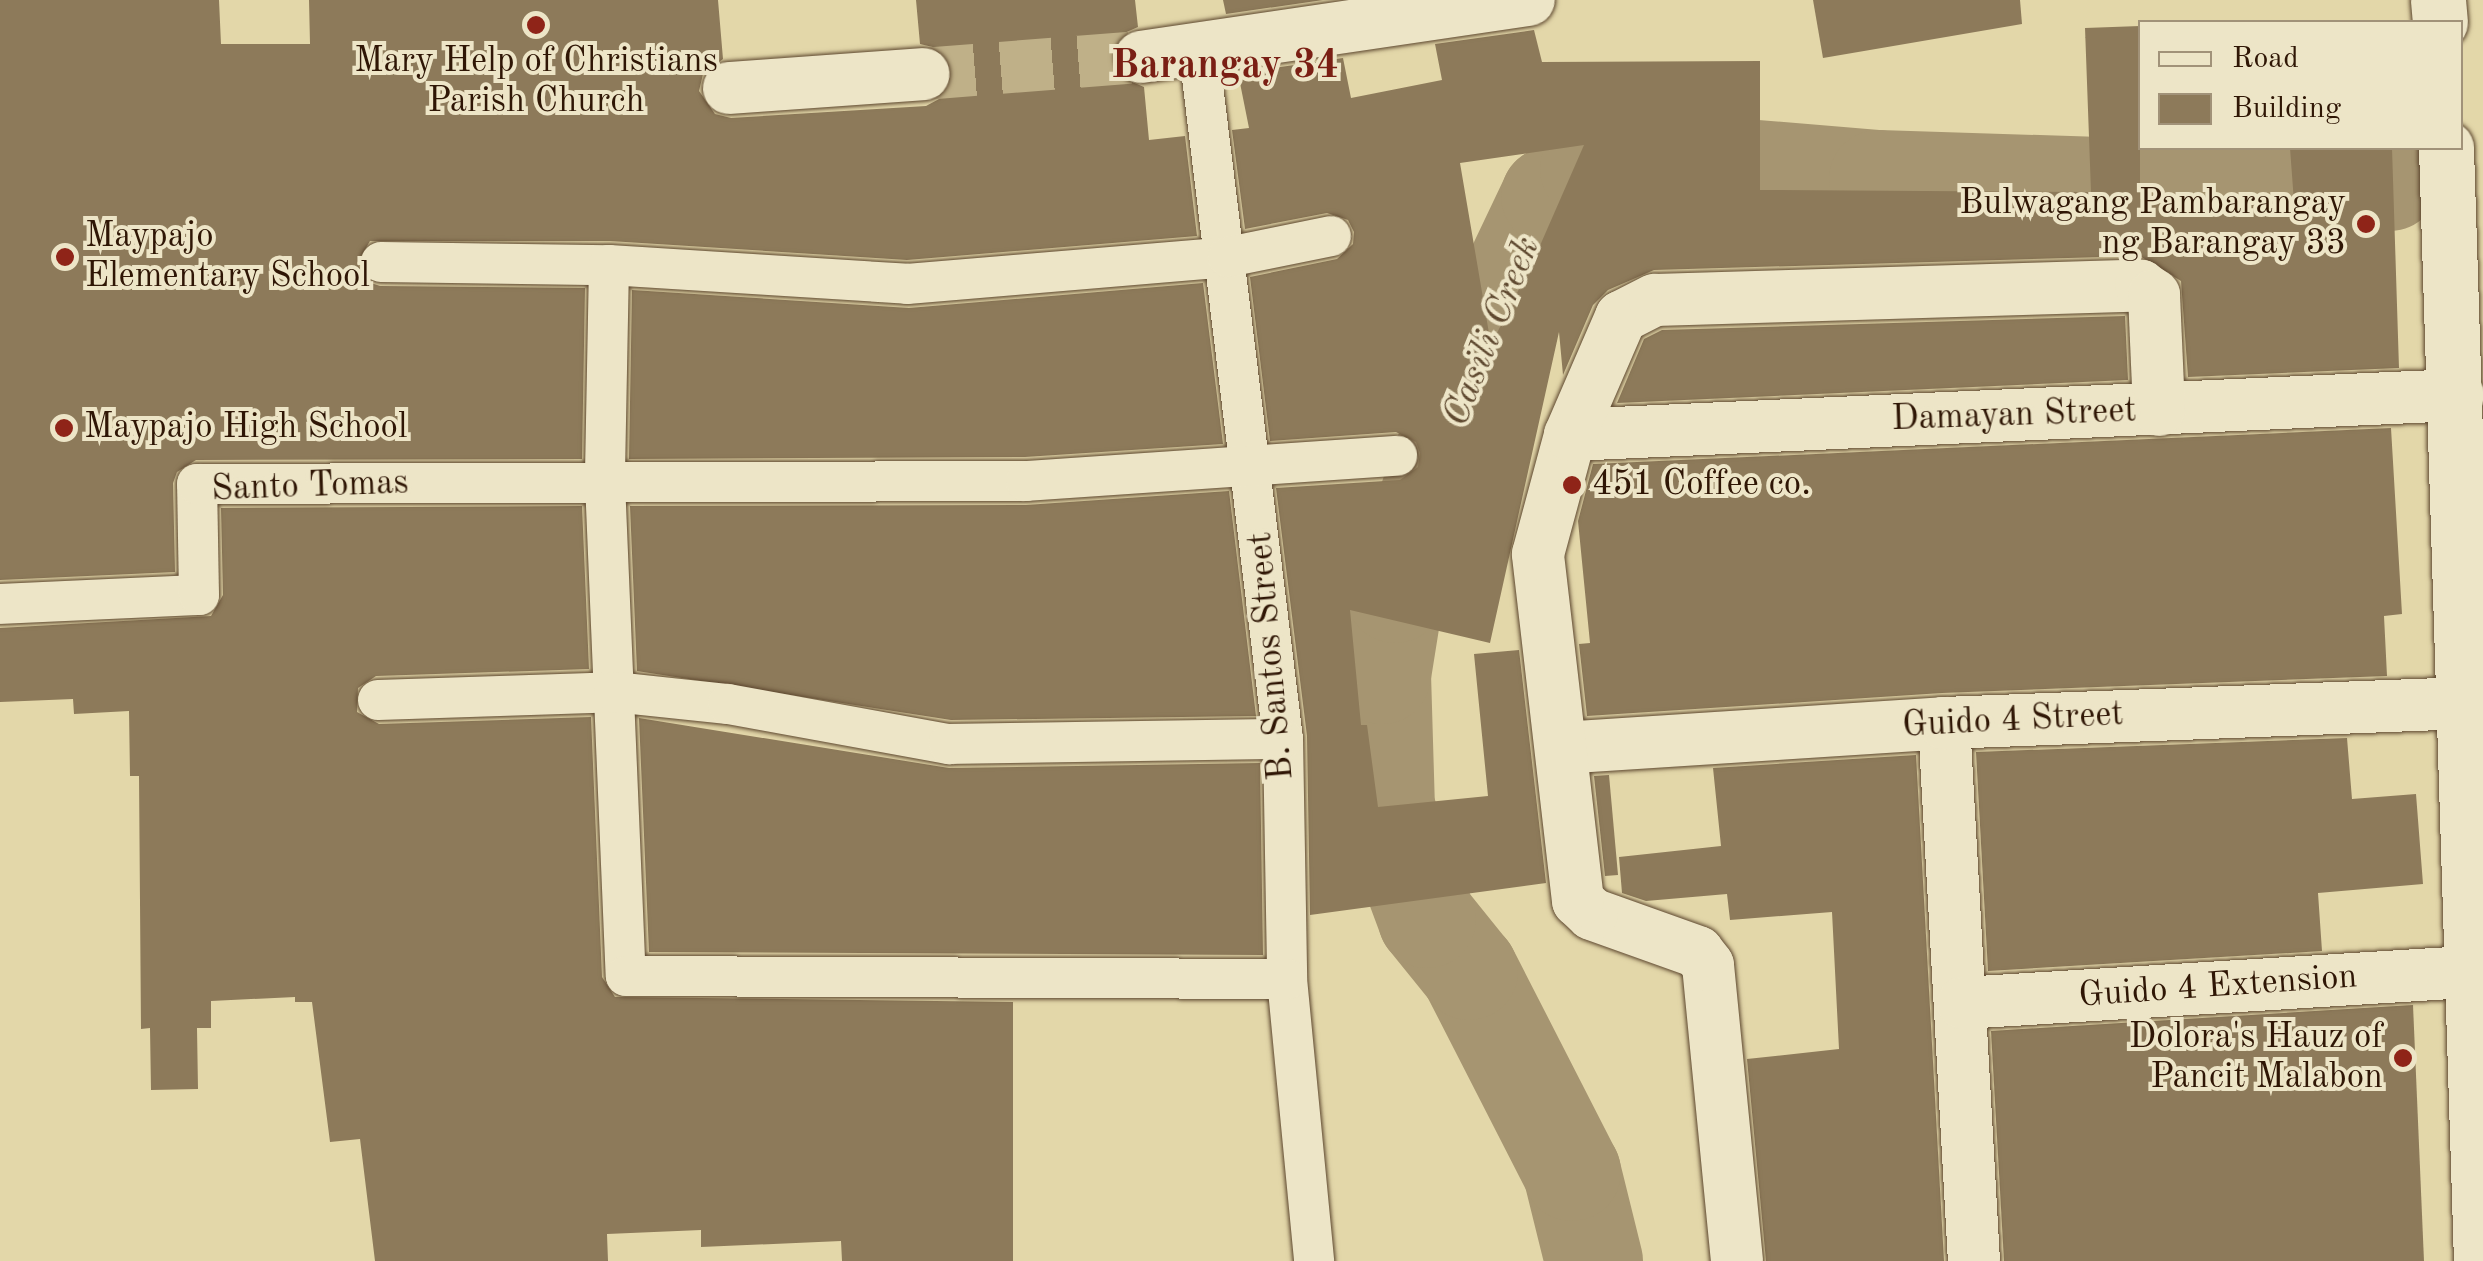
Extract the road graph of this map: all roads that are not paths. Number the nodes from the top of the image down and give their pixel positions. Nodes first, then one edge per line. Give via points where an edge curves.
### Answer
1 (1529, 0) edge
2 (1200, 53) junction
3 (1141, 57) tunnel mouth
4 (923, 74) tunnel mouth
5 (729, 88) dead end
6 (2447, 165) edge
7 (1330, 236) dead end
8 (1228, 257) junction
9 (381, 262) dead end
10 (609, 264) junction
11 (2458, 396) junction
12 (2159, 410) junction
13 (1570, 435) junction
14 (1397, 456) dead end
15 (1254, 469) junction
16 (606, 482) junction
17 (2472, 584) edge
18 (0, 604) edge
19 (614, 692) junction
20 (378, 700) dead end
21 (2466, 703) junction
22 (1944, 723) junction
23 (1283, 739) junction
24 (1560, 748) junction
25 (2478, 972) edge
26 (1287, 979) junction
27 (1964, 1004) junction
28 (2483, 1229) edge
29 (1314, 1261) edge
30 (1737, 1261) edge
31 (1974, 1261) edge
32 (2481, 1261) edge

1 - 2 street
2 - 3 street
2 - 8 street, B. Santos Street
4 - 5 street
6 - 11 main road
7 - 8 street
8 - 10 street via 907,284
8 - 15 street, B. Santos Street
9 - 10 street
10 - 16 street
11 - 12 street, Damayan Street
11 - 17 main road
12 - 13 street, Damayan Street
12 - 13 street via 2154,295 2141,286 1692,298 1639,302 1620,317
13 - 24 street via 1538,554
14 - 15 street
15 - 16 street via 1026,481
15 - 23 street, B. Santos Street
16 - 18 street, Santo Tomas via 197,484 199,595
16 - 19 street
17 - 21 main road
19 - 20 street
19 - 23 street via 728,704 949,744
19 - 26 street via 626,976
21 - 22 street, Guido 4 Street
21 - 25 main road
22 - 24 street, Guido 4 Street
22 - 27 street
23 - 26 street, B. Santos Street
24 - 30 street via 1584,910 1689,947 1708,965
25 - 27 street, Guido 4 Extension
25 - 28 main road
26 - 29 street, B. Santos Street
27 - 31 street
28 - 32 main road

